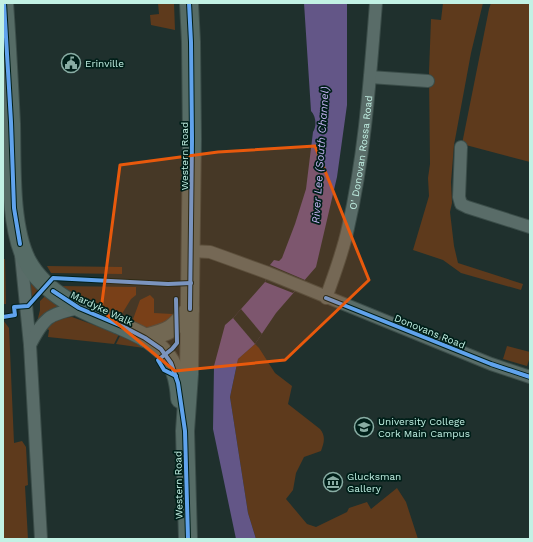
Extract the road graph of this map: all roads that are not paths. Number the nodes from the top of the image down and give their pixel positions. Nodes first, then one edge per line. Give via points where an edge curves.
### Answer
1 (4, 3) edge
2 (189, 3) edge
3 (376, 3) edge
4 (370, 78) junction
5 (428, 81) dead end
6 (461, 148) dead end
7 (530, 227) edge
8 (20, 244) junction
9 (191, 251) junction
10 (326, 298) junction
11 (79, 308) junction
12 (190, 309) junction
13 (145, 338) junction
14 (30, 346) junction
15 (530, 377) edge
16 (185, 431) junction
17 (41, 539) edge
18 (188, 539) edge

1 - 8 highway, Mardyke Walk via 14,208
2 - 9 highway, Western Road
3 - 4 street, O' Donovan Rossa Road
4 - 5 street
4 - 10 street, O' Donovan Rossa Road via 348,228
6 - 7 street via 461,204
8 - 11 highway, Mardyke Walk via 33,272 53,291
8 - 14 street, Mardyke Walk
9 - 10 street, Donovans Road via 210,252
9 - 12 highway, Western Road
10 - 15 street, Donovans Road
11 - 13 highway, Mardyke Walk
11 - 14 street, Mardyke Walk via 59,313 46,320
12 - 13 highway via 176,326
12 - 16 highway, Western Road
13 - 16 highway, Mardyke Walk via 160,349 172,363 178,383
14 - 17 street, Mardyke Walk
16 - 18 highway, Western Road

